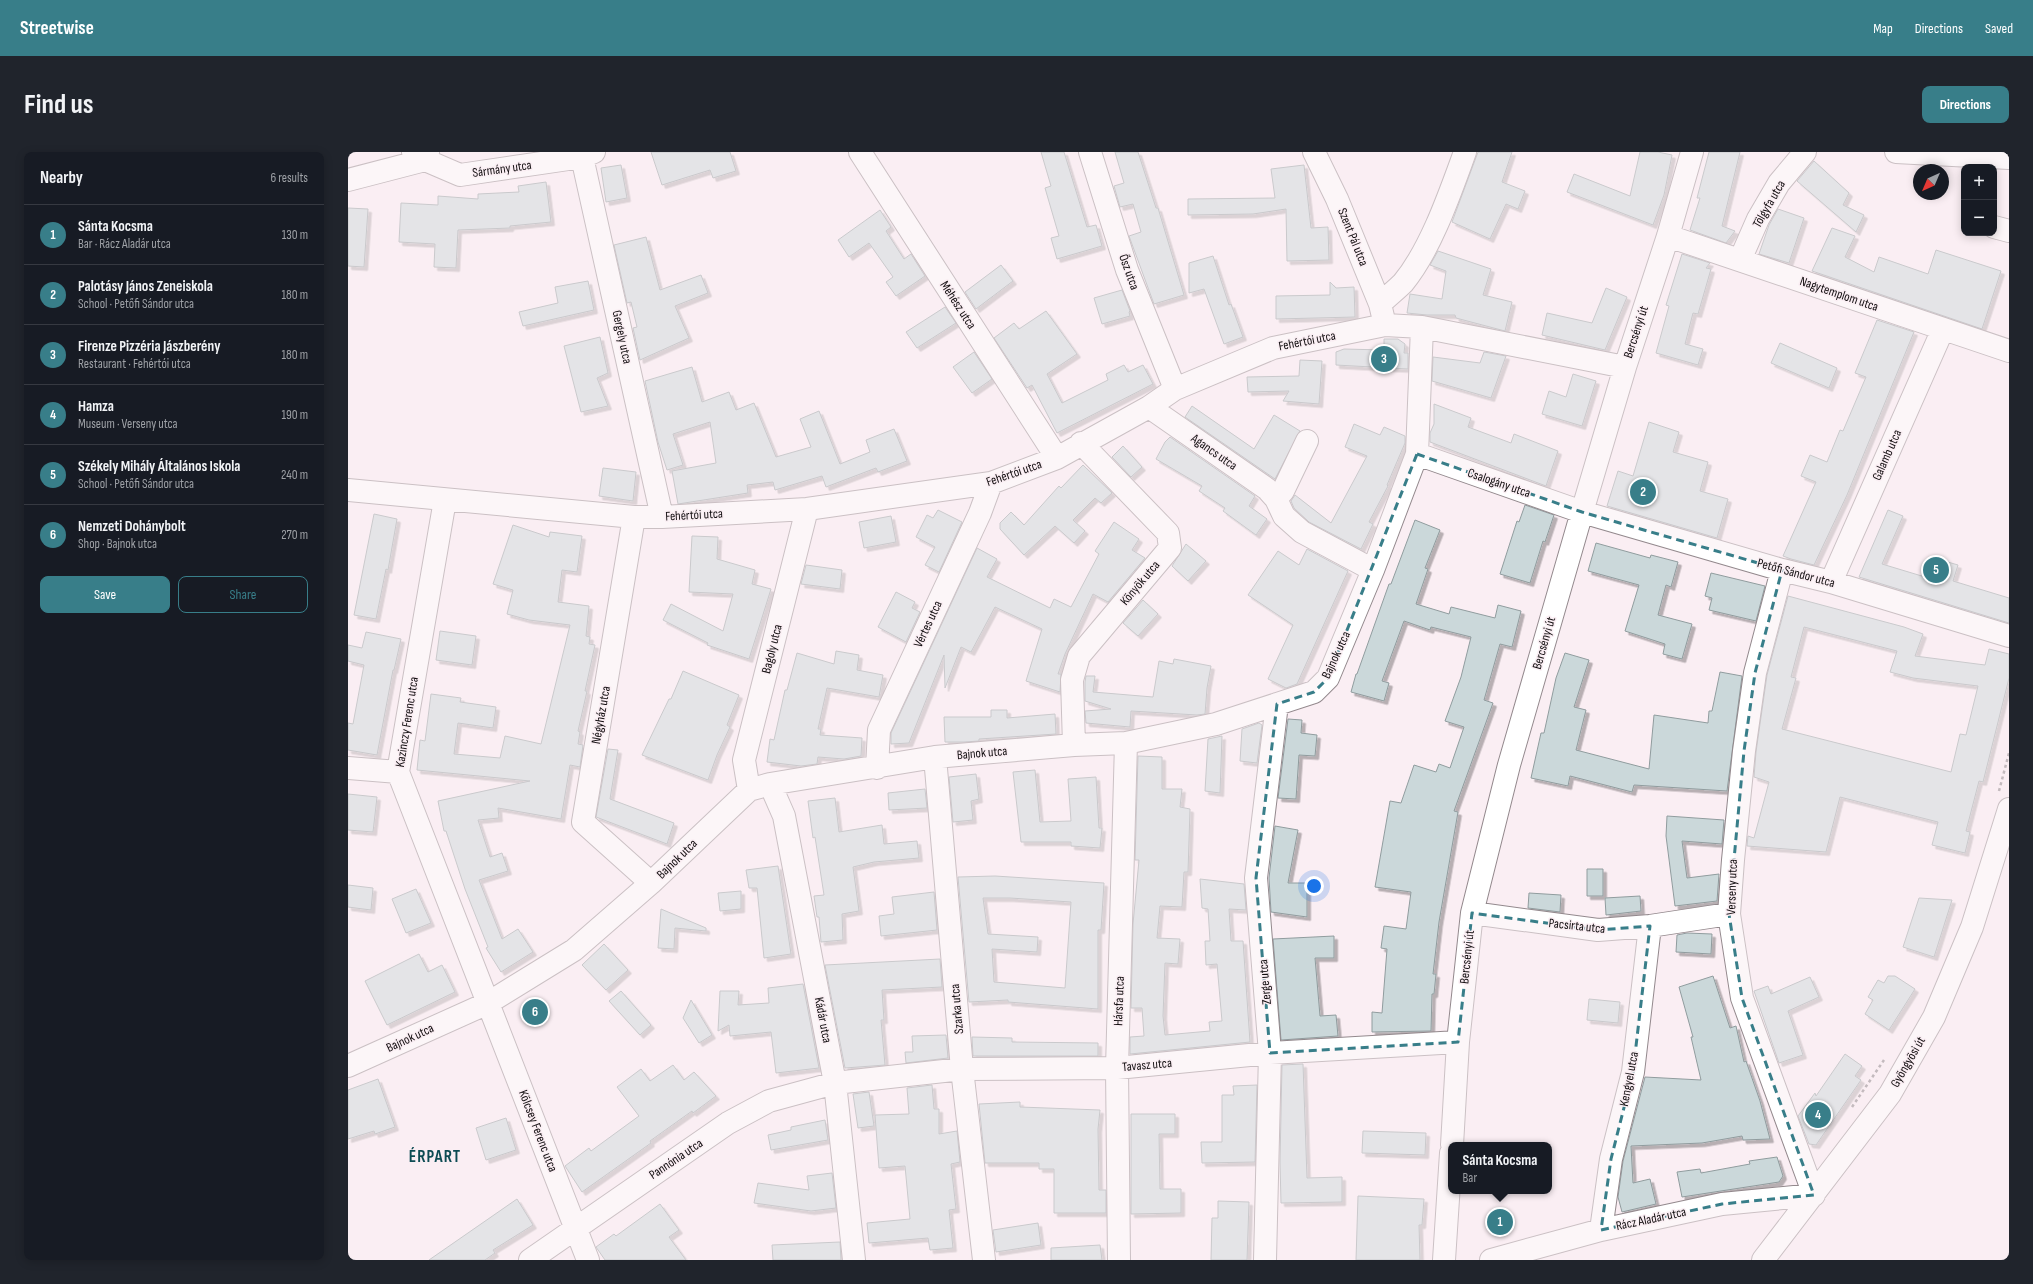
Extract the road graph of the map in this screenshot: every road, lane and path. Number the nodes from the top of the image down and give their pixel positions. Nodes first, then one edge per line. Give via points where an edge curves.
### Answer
1 (860, 152) edge
2 (1090, 152) edge
3 (1314, 152) edge
4 (1465, 152) edge
5 (1692, 152) edge
6 (1805, 152) edge
7 (1896, 152) edge
8 (588, 154) edge
9 (422, 155) edge
10 (2009, 158) edge
11 (348, 180) edge
12 (1997, 228) edge
13 (2009, 231) edge
14 (1668, 236) junction
15 (1740, 260) junction
16 (1380, 304) junction
17 (1385, 325) junction
18 (1422, 327) junction
19 (1942, 329) junction
20 (2009, 351) edge
21 (1625, 367) junction
22 (1176, 390) junction
23 (1149, 407) junction
24 (1307, 440) dead end
25 (1081, 443) junction
26 (1417, 454) junction
27 (1057, 458) junction
28 (991, 483) junction
29 (348, 490) edge
30 (1276, 499) junction
31 (445, 500) junction
32 (807, 509) junction
33 (1582, 512) junction
34 (634, 517) junction
35 (662, 517) junction
36 (1373, 570) junction
37 (1782, 570) junction
38 (1831, 582) junction
39 (2009, 636) edge
40 (1277, 704) junction
41 (1126, 743) junction
42 (1074, 745) junction
43 (2009, 753) edge
44 (935, 757) junction
45 (348, 768) edge
46 (877, 768) junction
47 (398, 772) junction
48 (770, 784) junction
49 (749, 790) junction
50 (2003, 803) edge
51 (2005, 837) edge
52 (651, 883) junction
53 (1472, 913) junction
54 (1729, 914) junction
55 (1650, 926) junction
56 (488, 1003) junction
57 (1458, 1042) junction
58 (1270, 1053) junction
59 (1885, 1058) dead end
60 (348, 1066) edge
61 (1117, 1068) junction
62 (962, 1070) junction
63 (835, 1083) junction
64 (1850, 1110) dead end
65 (1452, 1142) edge
66 (1448, 1194) edge
67 (1814, 1195) junction
68 (576, 1228) junction
69 (1601, 1230) junction
70 (530, 1260) edge
71 (588, 1260) edge
72 (854, 1260) edge
73 (984, 1260) edge
74 (1119, 1260) edge
75 (1265, 1260) edge
76 (1444, 1260) edge
77 (1491, 1260) edge
78 (1763, 1260) edge

1 - 27 street, Méhész utca
2 - 22 street, Ősz utca via 1127,270
3 - 16 street, Szent Pál utca via 1337,199
4 - 16 street via 1443,211 1422,253 1403,283
5 - 14 street, Bercsényi út
6 - 15 street, Tölgyfa utca via 1779,183 1758,219
7 - 10 street
8 - 9 street, Sármány utca via 460,175
8 - 35 street, Gergely utca
9 - 11 street
12 - 13 street
14 - 15 street, Nagytemplom utca
14 - 21 street, Bercsényi út
15 - 19 street, Nagytemplom utca
16 - 17 street, Szent Pál utca
17 - 18 street, Fehértói utca
17 - 22 street, Fehértói utca via 1273,348
18 - 21 street, Fehértói utca
18 - 26 street, Bajnok utca
19 - 20 street, Nagytemplom utca
19 - 38 street, Galamb utca
21 - 33 street, Bercsényi út
22 - 23 street, Fehértói utca
23 - 25 street, Fehértói utca
23 - 30 street, Agancs utca via 1267,489
24 - 30 street via 1283,491
25 - 27 street, Fehértói utca
25 - 42 street, Könyök utca via 1168,533 1170,548 1079,656 1072,680
26 - 33 street, Csalogány utca
26 - 36 street, Bajnok utca
27 - 28 street, Fehértói utca
28 - 32 street, Fehértói utca
28 - 46 street, Vértes utca via 980,513 879,730
29 - 31 street, Fehértói utca
30 - 36 street, Agancs utca via 1284,516 1302,532
31 - 34 street, Fehértói utca
31 - 47 street, Kazinczy Ferenc utca
32 - 35 street, Fehértói utca
32 - 49 street, Bagoly utca via 744,760
33 - 37 street, Petőfi Sándor utca
33 - 53 street, Bercsényi út via 1509,765
34 - 35 street, Fehértói utca
34 - 52 street, Négyház utca via 583,822
36 - 40 street, Bajnok utca via 1328,678 1314,692
37 - 38 street, Petőfi Sándor utca
37 - 54 street, Verseny utca via 1754,681 1744,751
38 - 39 street, Petőfi Sándor utca
40 - 41 street, Bajnok utca via 1216,724
40 - 58 street, Zerge utca via 1256,878
41 - 42 street, Bajnok utca
41 - 61 street, Hársfa utca
42 - 44 street, Bajnok utca
43 - 50 path
44 - 46 street, Bajnok utca
44 - 62 street, Szarka utca
45 - 47 street
46 - 48 street, Bajnok utca
47 - 56 street, Kazinczy Ferenc utca
48 - 49 street, Bajnok utca
48 - 63 street, Kádár utca via 784,816
49 - 52 street, Bajnok utca
50 - 51 street, Gyöngyösi út
51 - 67 street, Gyöngyösi út via 1972,927 1934,1017 1890,1094
52 - 56 street, Bajnok utca via 574,950
53 - 55 street, Pacsirta utca via 1598,930
53 - 57 street, Bercsényi út
54 - 55 street, Pacsirta utca
54 - 67 street, Verseny utca via 1742,998
55 - 69 street, Kengyel utca via 1633,1072 1611,1159
56 - 60 street, Bajnok utca
56 - 68 street, Kölcsey Ferenc utca
57 - 58 street, Tavasz utca
57 - 65 street, Bercsényi út
58 - 61 street, Tavasz utca
58 - 75 street, Zerge utca
59 - 64 path
61 - 62 street, Tavasz utca
61 - 74 street, Hársfa utca
62 - 63 street, Tavasz utca
62 - 73 street, Szarka utca
63 - 68 street, Pannónia utca via 769,1101 728,1123
63 - 72 street, Kádár utca
66 - 76 street
67 - 69 street, Rácz Aladár utca via 1722,1204
67 - 78 street, Gyöngyösi út
68 - 70 street, Pannónia utca
68 - 71 street, Kölcsey Ferenc utca
69 - 77 street, Rácz Aladár utca

